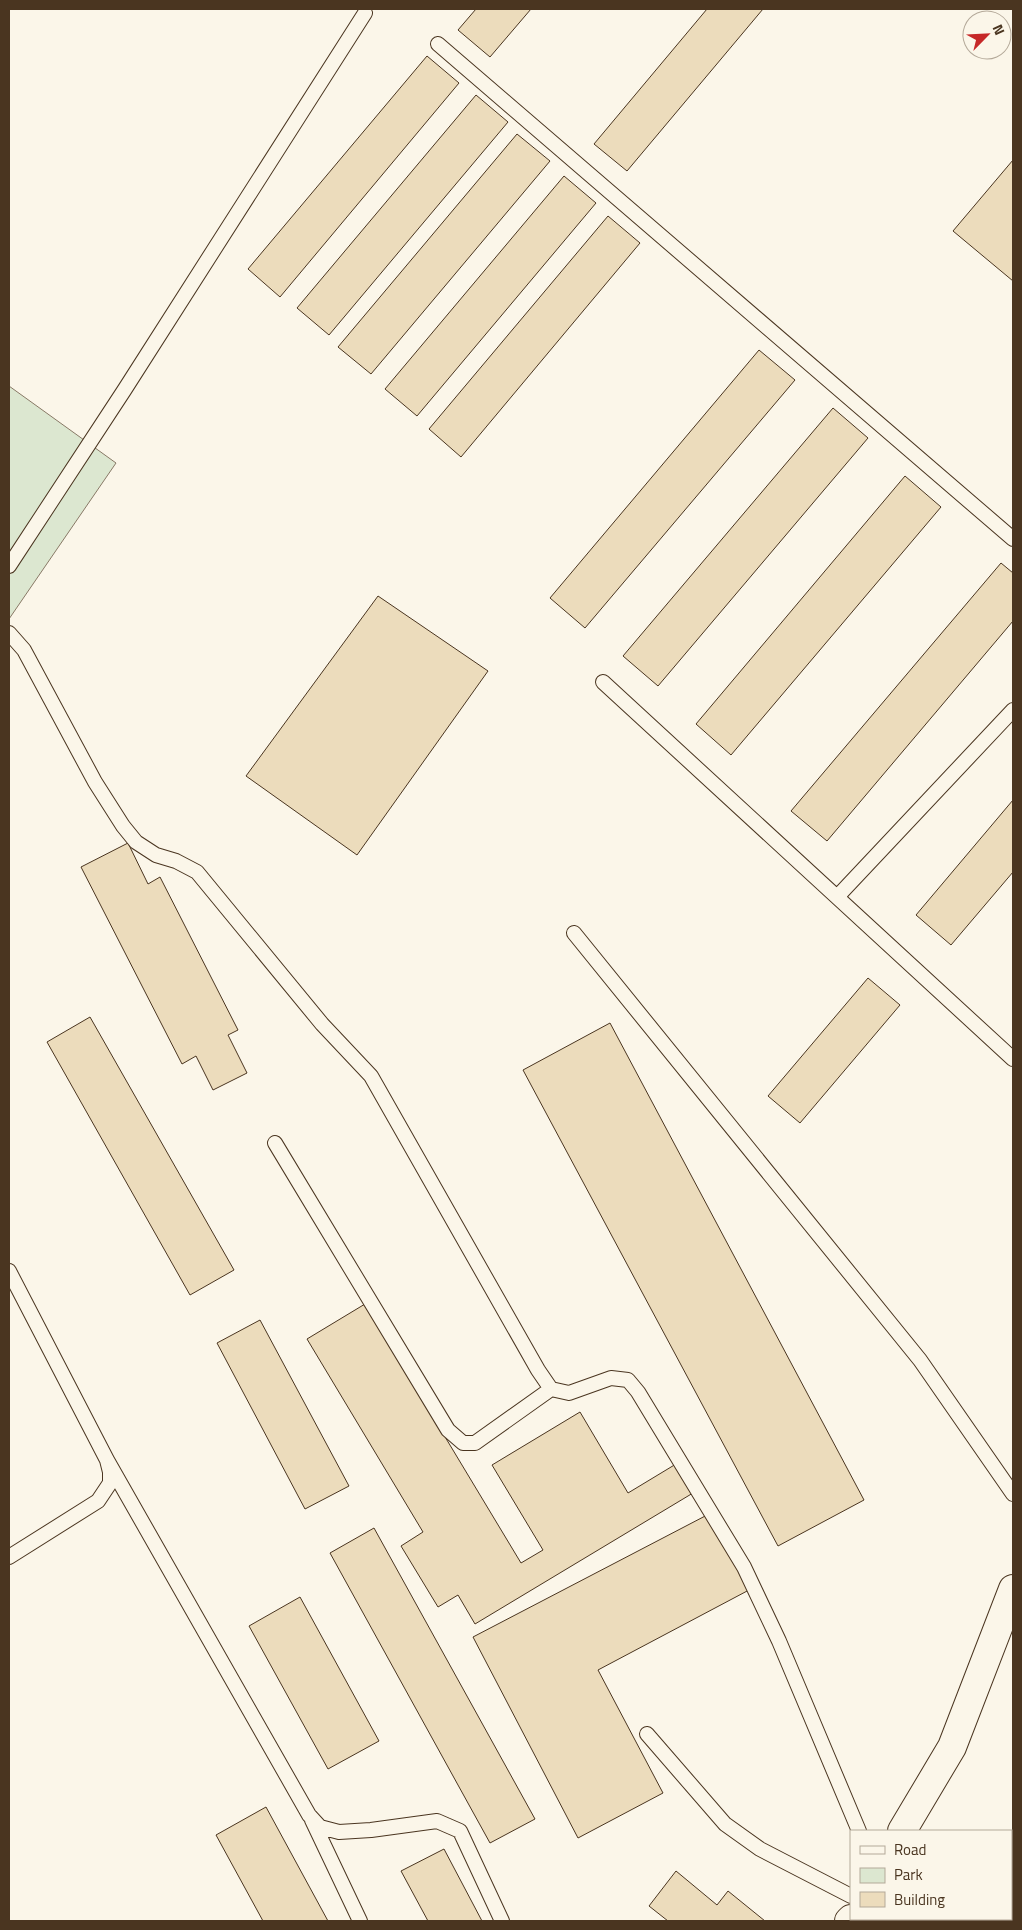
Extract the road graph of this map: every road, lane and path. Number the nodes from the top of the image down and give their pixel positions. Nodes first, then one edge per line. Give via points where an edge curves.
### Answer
1 (364, 13) dead end
2 (438, 44) dead end
3 (1013, 539) edge
4 (9, 566) edge
5 (9, 633) edge
6 (603, 682) dead end
7 (1013, 710) edge
8 (837, 897) junction
9 (574, 933) dead end
10 (1013, 1059) edge
11 (275, 1143) dead end
12 (9, 1271) edge
13 (551, 1389) junction
14 (107, 1460) junction
15 (1013, 1494) edge
16 (9, 1558) edge
17 (1013, 1589) edge
18 (648, 1734) dead end
19 (310, 1815) junction
20 (860, 1830) edge
21 (903, 1830) edge
22 (850, 1895) edge
23 (360, 1921) edge
24 (502, 1921) edge

1 - 4 lane via 126,389
2 - 3 lane
5 - 13 lane via 24,650 95,782 136,842 156,855 197,872 322,1024 371,1076
6 - 8 lane
7 - 8 lane
8 - 10 lane
9 - 15 lane via 920,1360
11 - 13 lane via 448,1430 463,1443 475,1443
12 - 14 lane
13 - 20 lane via 569,1393 611,1378 628,1380 638,1392 744,1567
14 - 16 lane via 110,1482 98,1501
14 - 19 lane
17 - 21 street via 952,1747
18 - 22 lane via 725,1824 760,1849
19 - 23 lane
19 - 24 lane via 320,1827 338,1832 437,1821 460,1831

